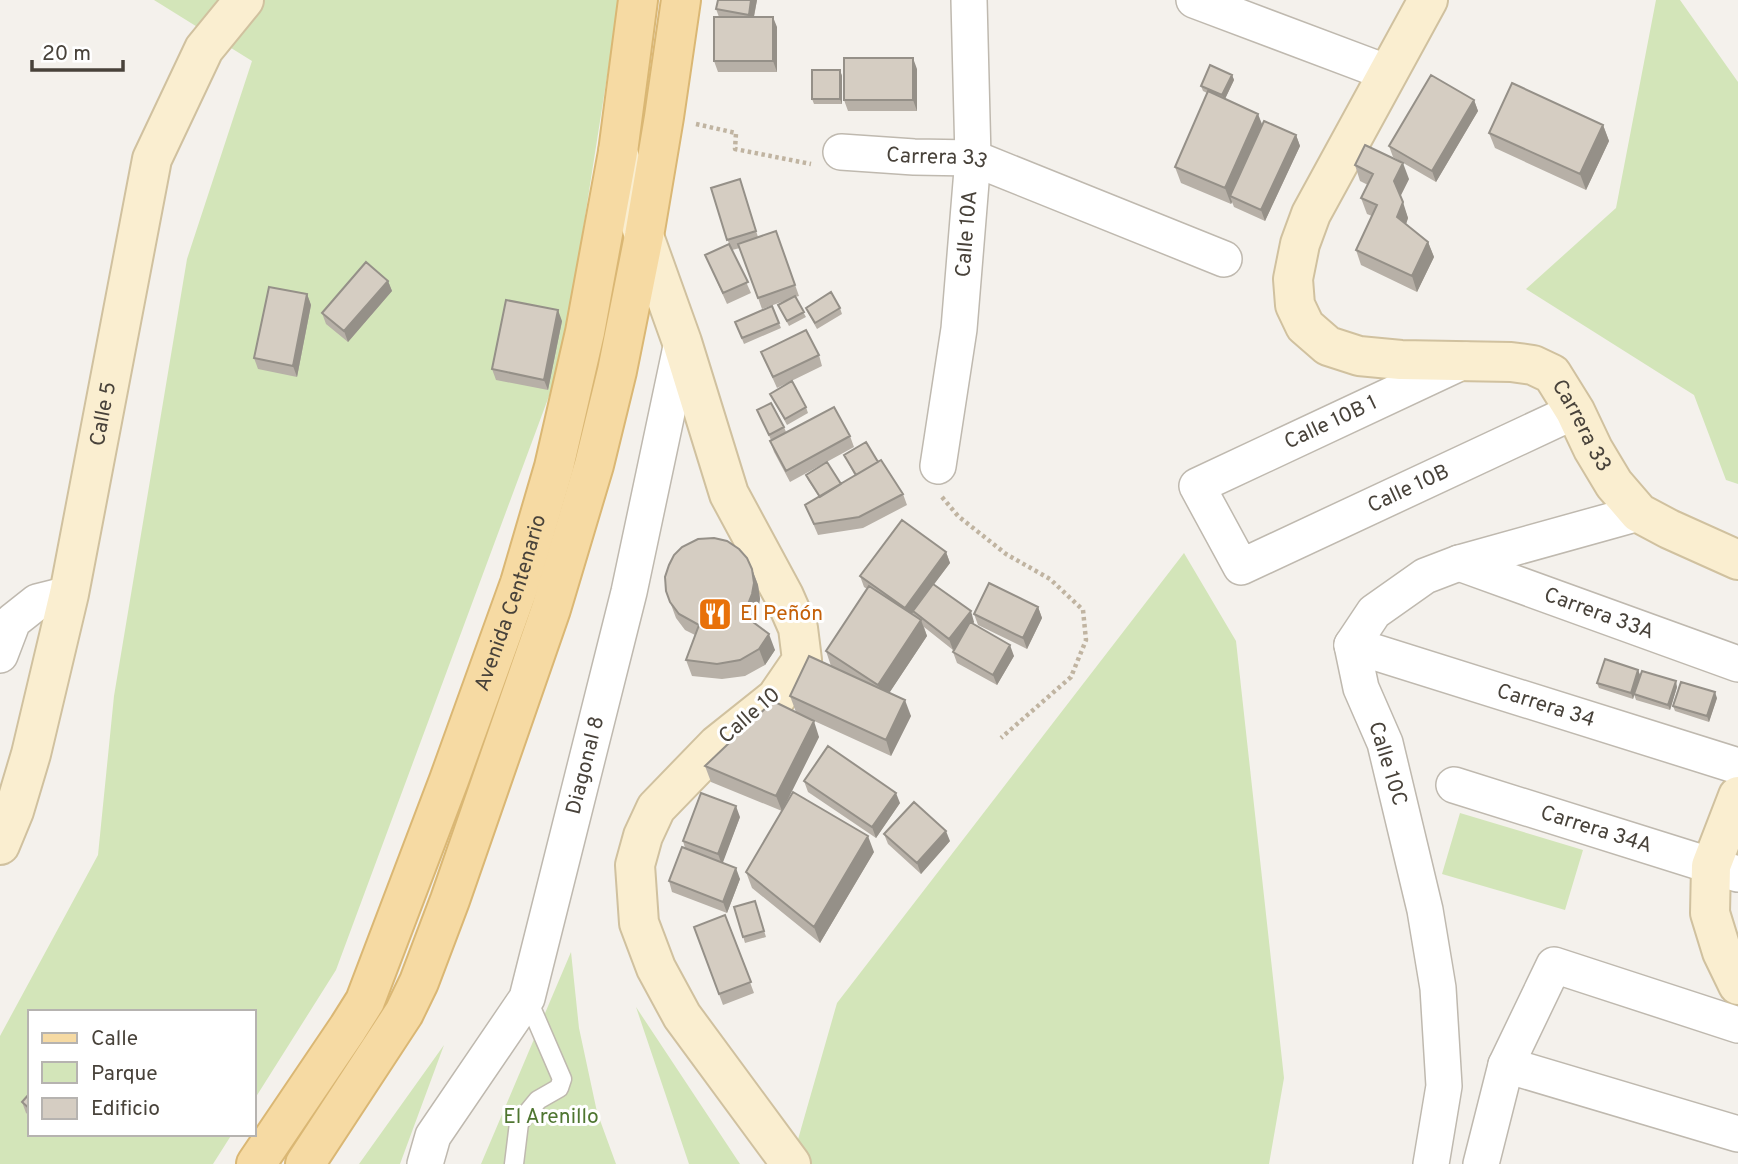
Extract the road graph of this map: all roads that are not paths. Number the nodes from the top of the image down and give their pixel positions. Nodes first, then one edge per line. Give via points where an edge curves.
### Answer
1 (244, 0) edge
2 (638, 0) edge
3 (681, 0) edge
4 (969, 0) edge
5 (1194, 0) edge
6 (1428, 0) edge
7 (1388, 73) junction
8 (618, 152) junction
9 (841, 152) road end
10 (973, 158) junction
11 (644, 236) junction
12 (1224, 259) dead end
13 (681, 342) junction
14 (1466, 360) junction
15 (1575, 411) junction
16 (938, 466) road end
17 (1639, 513) junction
18 (1738, 560) edge
19 (1459, 563) junction
20 (1241, 568) joint
21 (69, 594) junction
22 (1352, 645) junction
23 (0, 655) edge
24 (1738, 664) edge
25 (1738, 766) edge
26 (1454, 785) dead end
27 (1738, 796) edge
28 (0, 845) edge
29 (1725, 870) edge
30 (1733, 965) edge
31 (527, 998) junction
32 (1738, 1025) edge
33 (1506, 1065) junction
34 (1738, 1134) edge
35 (256, 1164) edge
36 (306, 1164) edge
37 (425, 1164) edge
38 (514, 1164) edge
39 (791, 1164) edge
40 (1431, 1164) edge
41 (1481, 1164) edge

1 - 21 street, Calle 5 via 204,48 152,159
2 - 8 main road, Avenida Centenario
3 - 11 main road, Avenida Centenario
4 - 10 street, Calle 10A
5 - 7 street
6 - 7 street
7 - 14 street, Carrera 33 via 1311,214 1297,256 1294,306 1305,326 1328,346 1359,356
8 - 11 street, Calle 10
8 - 35 main road, Avenida Centenario via 571,397 520,583 365,1001
9 - 10 street, Carrera 33
10 - 12 street, Carrera 33
10 - 16 street, Calle 10A via 959,328
11 - 13 street, Calle 10
11 - 36 main road, Avenida Centenario via 594,465 551,609 450,900 404,1013
13 - 31 street, Diagonal 8 via 629,592
13 - 39 street, Calle 10 via 729,494 784,596 798,628 802,660 776,698 717,745 656,808 635,864 639,923 682,1016
14 - 15 street, Carrera 33 via 1532,365 1552,374
14 - 20 street, Calle 10B 1 via 1197,486
15 - 17 street, Carrera 33 via 1614,484
15 - 20 street, Calle 10B
17 - 18 street, Carrera 33
17 - 19 street
19 - 22 street via 1425,576 1374,612
19 - 24 street, Carrera 33A
21 - 23 street via 37,602 13,621
21 - 28 street, Calle 5 via 31,754
22 - 25 street, Carrera 34
22 - 40 street, Calle 10C via 1361,688 1385,743 1425,910 1438,988 1444,1086
26 - 29 street, Carrera 34A
27 - 29 street
29 - 30 street via 1710,913
31 - 37 street, Diagonal 8 via 433,1136
31 - 38 lane via 562,1079 559,1088 538,1100 519,1123
32 - 33 street via 1554,965
33 - 34 street
33 - 41 street

